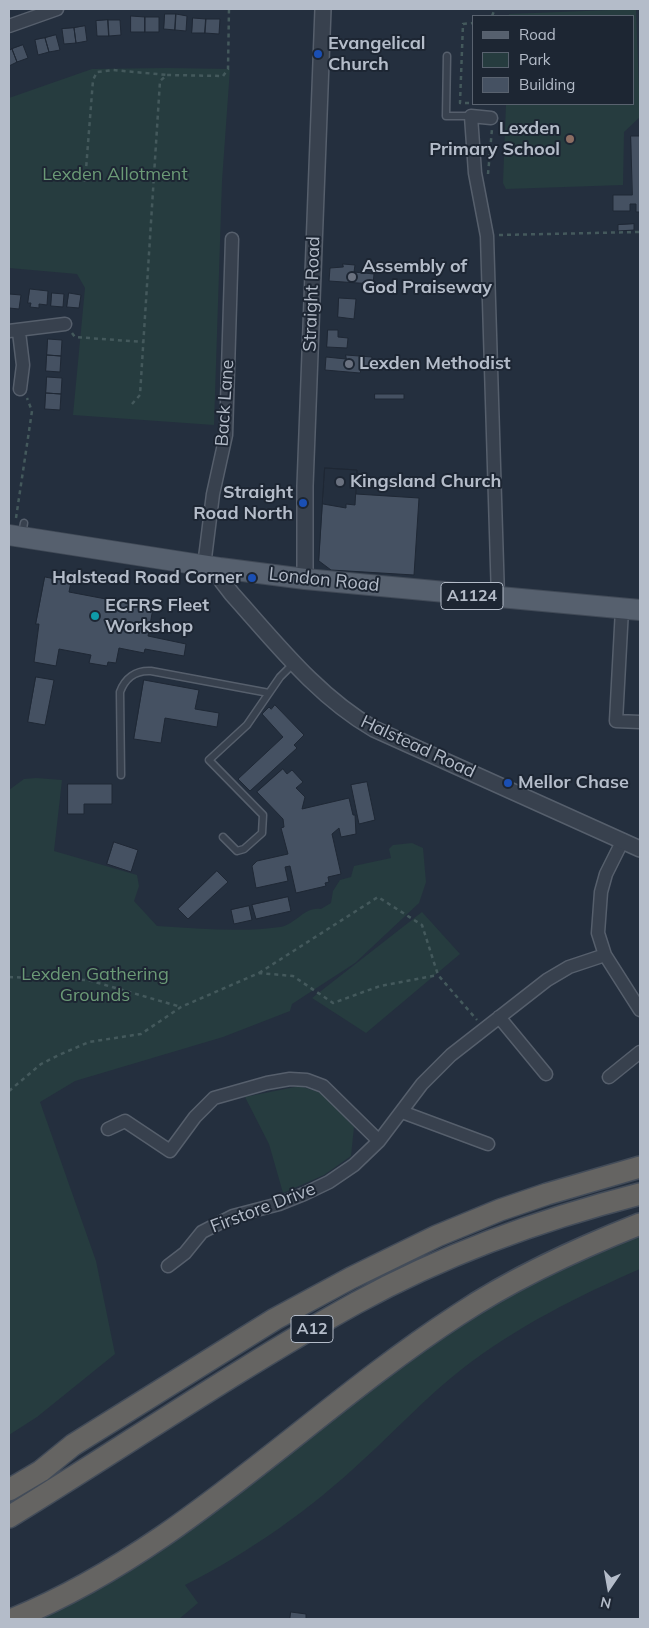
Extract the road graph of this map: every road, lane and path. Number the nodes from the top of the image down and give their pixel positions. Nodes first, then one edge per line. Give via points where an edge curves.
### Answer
1 (57, 9) edge
2 (229, 9) edge
3 (324, 9) edge
4 (472, 23) edge
5 (9, 26) edge
6 (447, 56) dead end
7 (167, 75) junction
8 (472, 103) edge
9 (470, 116) junction
10 (492, 118) joint
11 (85, 182) dead end
12 (486, 183) dead end
13 (640, 232) edge
14 (487, 236) junction
15 (232, 238) dead end
16 (65, 324) joint
17 (14, 332) edge
18 (143, 342) junction
19 (20, 389) joint
20 (132, 404) dead end
21 (17, 533) edge
22 (212, 567) junction
23 (305, 579) junction
24 (498, 598) junction
25 (631, 609) edge
26 (294, 663) junction
27 (270, 693) junction
28 (640, 722) edge
29 (121, 775) dead end
30 (223, 837) dead end
31 (623, 840) junction
32 (640, 849) edge
33 (605, 955) junction
34 (258, 973) junction
35 (438, 975) junction
36 (9, 977) edge
37 (181, 1007) junction
38 (640, 1010) edge
39 (499, 1017) junction
40 (484, 1028) junction
41 (640, 1052) edge
42 (546, 1074) dead end
43 (609, 1077) dead end
44 (9, 1091) edge
45 (402, 1112) junction
46 (108, 1128) dead end
47 (379, 1141) junction
48 (488, 1144) dead end
49 (640, 1167) edge
50 (640, 1194) edge
51 (640, 1224) edge
52 (168, 1266) dead end
53 (73, 1445) junction
54 (9, 1476) edge
55 (9, 1490) edge
56 (9, 1517) edge
57 (13, 1619) edge

1 - 5 street
2 - 7 path via 228,69 223,76
3 - 23 street, Straight Road via 305,486
4 - 8 path via 463,24 460,103
6 - 9 lane via 446,116
7 - 11 path via 113,70 97,72 93,80
7 - 18 path via 160,81
9 - 10 street
9 - 14 street via 475,173
10 - 12 path
13 - 14 path
14 - 24 street
15 - 22 street, Back Lane via 226,435 213,494
16 - 17 street
16 - 18 path via 75,337
17 - 19 street via 23,365
18 - 20 path via 140,395
19 - 21 path via 32,411
21 - 22 main road, London Road / A1124
22 - 23 main road, London Road / A1124
22 - 26 street, Halstead Road
23 - 24 main road, London Road / A1124
24 - 25 main road, London Road / A1124
25 - 28 street via 616,721
26 - 27 lane
26 - 31 street, Halstead Road via 328,698 374,729
27 - 29 lane via 151,671 135,674 125,682 120,692
27 - 30 lane via 248,725 209,760 263,815 262,833 244,849 237,851
31 - 32 street, Halstead Road
31 - 33 street via 601,892 598,933
33 - 38 street
33 - 39 street, Firstore Drive via 569,967 546,980
34 - 35 path via 293,976 333,1003 380,986
34 - 35 path via 378,897 422,925
34 - 37 path
35 - 40 path
36 - 37 path via 88,980
37 - 44 path via 141,1034 89,1042 59,1055 41,1064
39 - 40 street, Firstore Drive
39 - 42 street
40 - 45 street, Firstore Drive via 426,1079
41 - 43 street
45 - 47 street, Firstore Drive
45 - 48 street
46 - 47 street via 125,1122 170,1151 214,1098 290,1079 307,1080 323,1086
47 - 52 street, Firstore Drive via 329,1182 279,1204 233,1216 202,1232 185,1253
49 - 53 highway, A12 via 500,1210 382,1262 275,1319
50 - 56 highway, A12 via 551,1219 505,1236 441,1262 357,1303 182,1406
51 - 57 highway via 559,1259 458,1314 376,1373 167,1535 96,1580
53 - 54 highway, A12
53 - 55 highway, A12 via 41,1471

